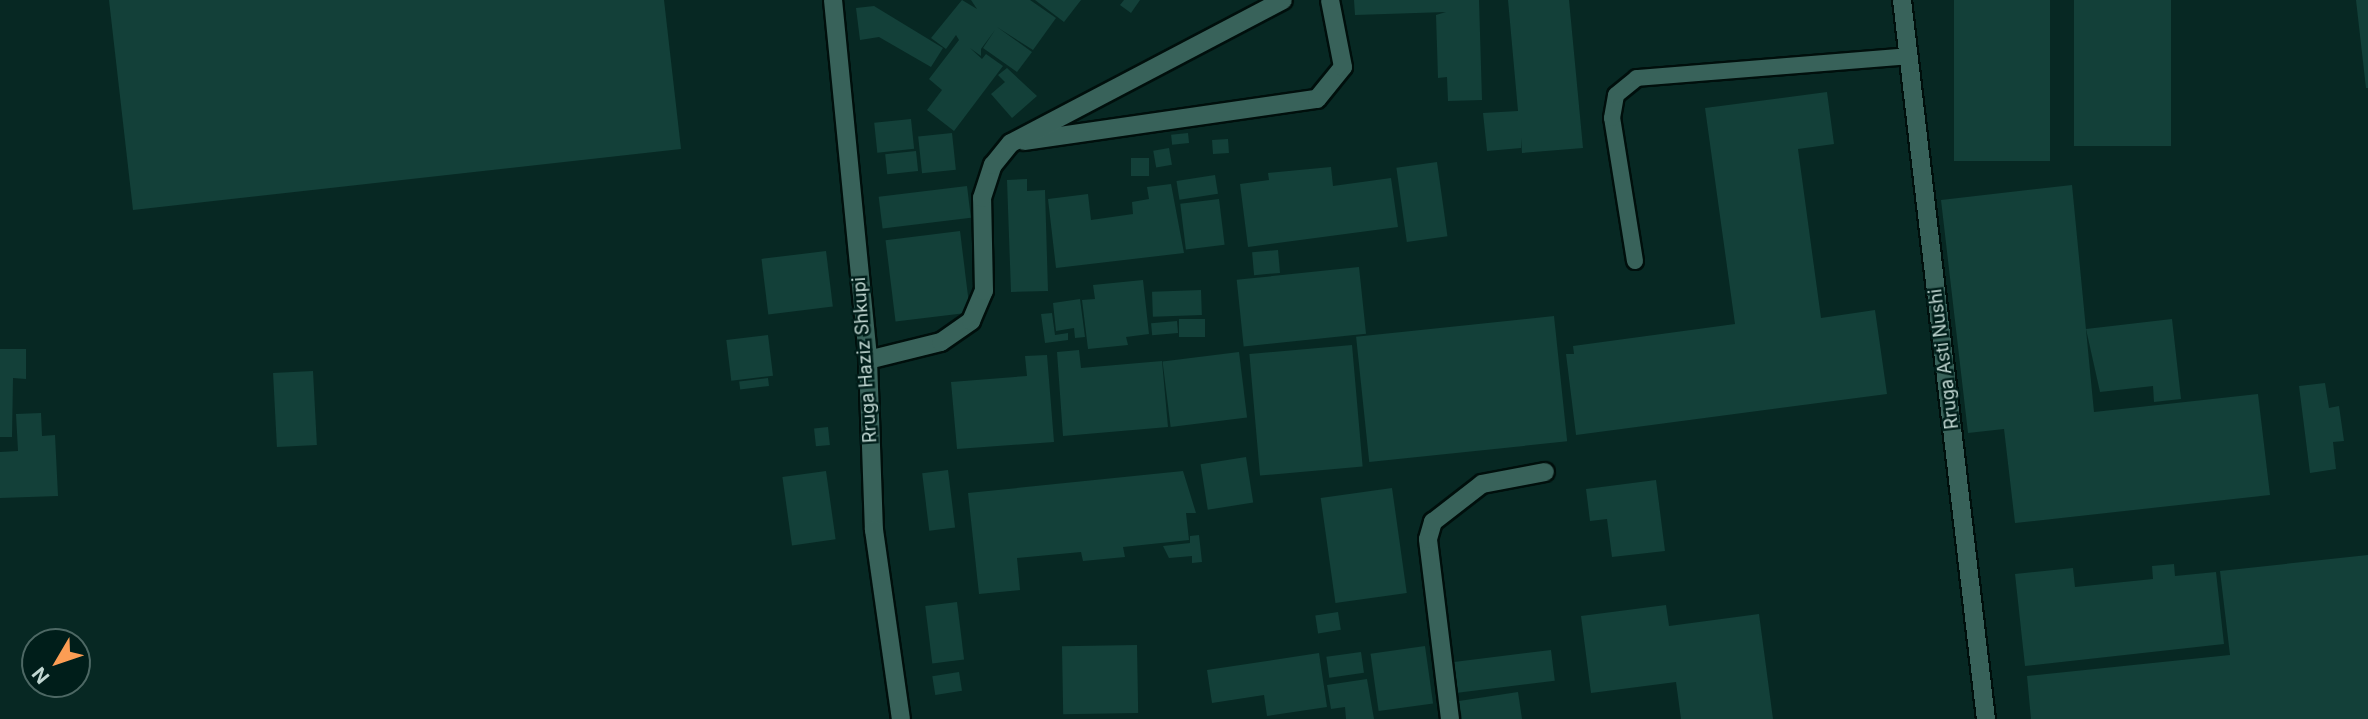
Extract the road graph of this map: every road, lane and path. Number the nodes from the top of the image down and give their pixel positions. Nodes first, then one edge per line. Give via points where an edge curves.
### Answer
1 (833, 0) edge
2 (1283, 0) edge
3 (1330, 0) edge
4 (1902, 0) edge
5 (1909, 56) junction
6 (1011, 143) junction
7 (1635, 261) dead end
8 (868, 360) junction
9 (1545, 472) dead end
10 (901, 719) edge
11 (1450, 719) edge
12 (1986, 719) edge

1 - 8 street, Rruga Haziz Shkupi
2 - 6 street
3 - 6 street via 1343,67 1317,99
4 - 5 street, Rruga Asti Nushi
5 - 7 lane via 1637,78 1616,95 1612,118
5 - 12 street, Rruga Asti Nushi
6 - 8 street via 993,166 982,198 985,291 971,321 942,342
8 - 10 street, Rruga Haziz Shkupi via 874,530
9 - 11 street via 1482,484 1433,522 1428,539

